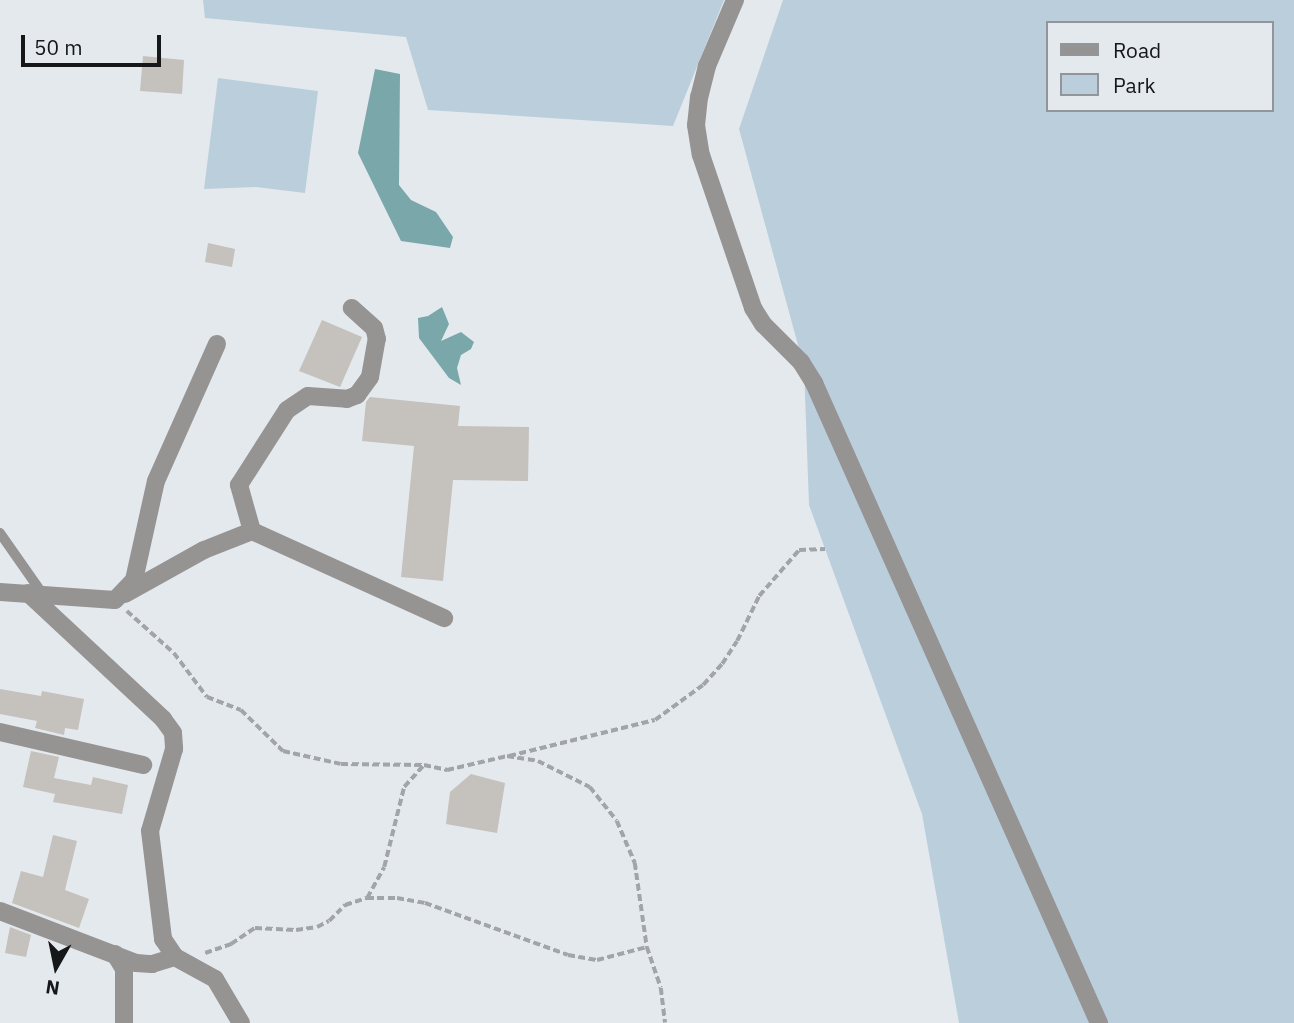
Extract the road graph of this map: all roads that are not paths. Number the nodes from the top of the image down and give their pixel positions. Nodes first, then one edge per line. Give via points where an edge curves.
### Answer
1 (735, 0) edge
2 (352, 308) dead end
3 (217, 344) dead end
4 (252, 531) junction
5 (0, 533) edge
6 (0, 592) edge
7 (35, 593) junction
8 (115, 600) junction
9 (444, 618) dead end
10 (0, 732) edge
11 (142, 765) dead end
12 (0, 911) edge
13 (115, 954) junction
14 (175, 957) junction
15 (124, 1023) edge
16 (241, 1023) edge
17 (1099, 1023) edge

1 - 17 street via 707,66 696,125 701,155 753,308 814,383
2 - 4 street via 374,328 377,339 370,377 357,396 347,400 308,396 287,410 239,485
3 - 8 street via 156,481 134,580
4 - 8 street via 204,550
4 - 9 street
5 - 7 lane
6 - 7 street
7 - 8 street
7 - 14 street via 173,733 174,749 153,814 150,849 163,939
10 - 11 street
12 - 13 street
13 - 14 street via 143,964
13 - 15 street via 124,969
14 - 16 street via 215,979

